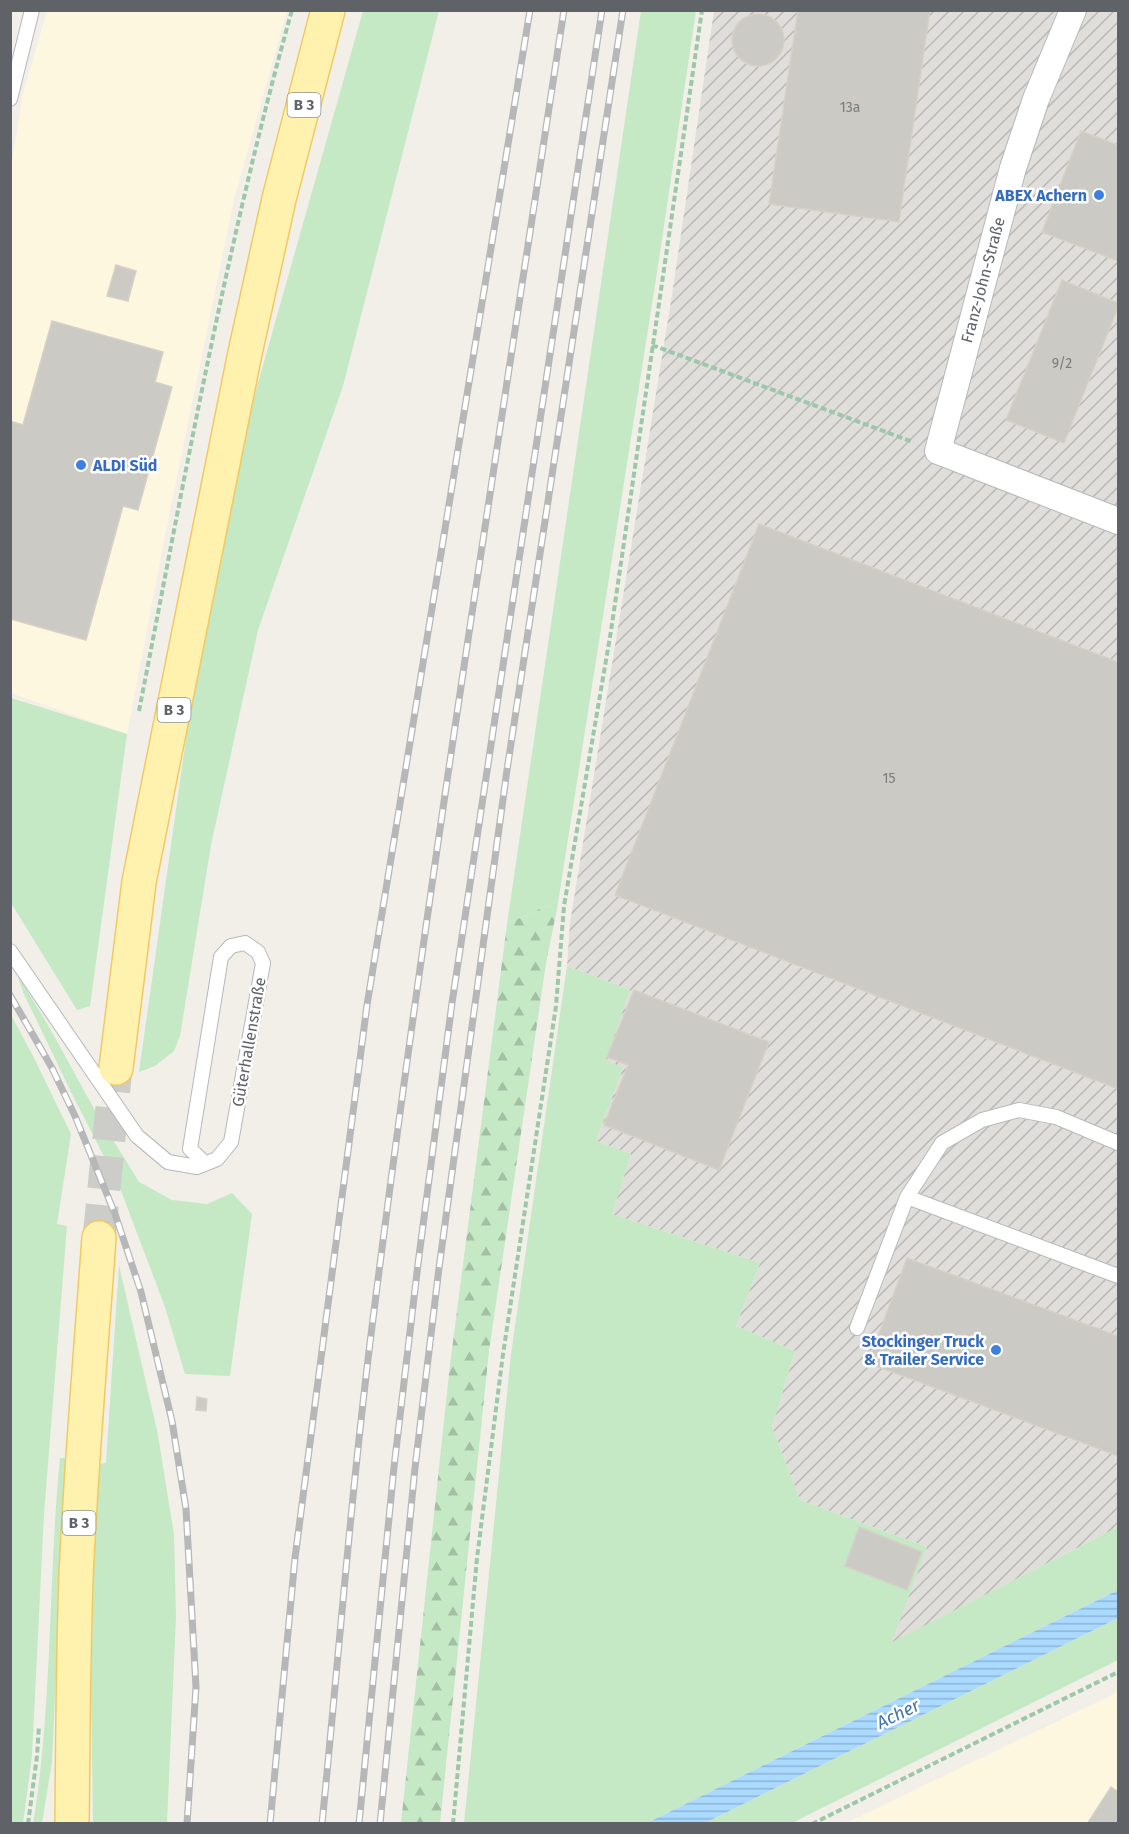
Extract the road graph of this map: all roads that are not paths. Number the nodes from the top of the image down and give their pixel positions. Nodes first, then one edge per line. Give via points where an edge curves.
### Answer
1 (32, 10) edge
2 (328, 10) edge
3 (1073, 10) edge
4 (10, 99) edge
5 (1119, 521) edge
6 (10, 951) edge
7 (116, 1068) tunnel mouth
8 (1119, 1143) edge
9 (205, 1163) junction
10 (907, 1197) junction
11 (99, 1238) tunnel mouth
12 (1119, 1276) edge
13 (857, 1328) dead end
14 (72, 1824) edge

1 - 4 lane
2 - 7 main road, B 3 via 279,199 242,365 140,882
3 - 5 street, Franz-John-Straße via 1013,168 938,451
6 - 9 lane via 136,1136 168,1162 197,1167
8 - 10 lane via 1056,1117 1019,1110 982,1120 942,1143
9 - 9 lane, Güterhallenstraße via 190,1149 222,957 231,946 245,943 258,952 263,963 231,1142 218,1158
10 - 12 lane
10 - 13 lane
11 - 14 main road, B 3 via 76,1577

